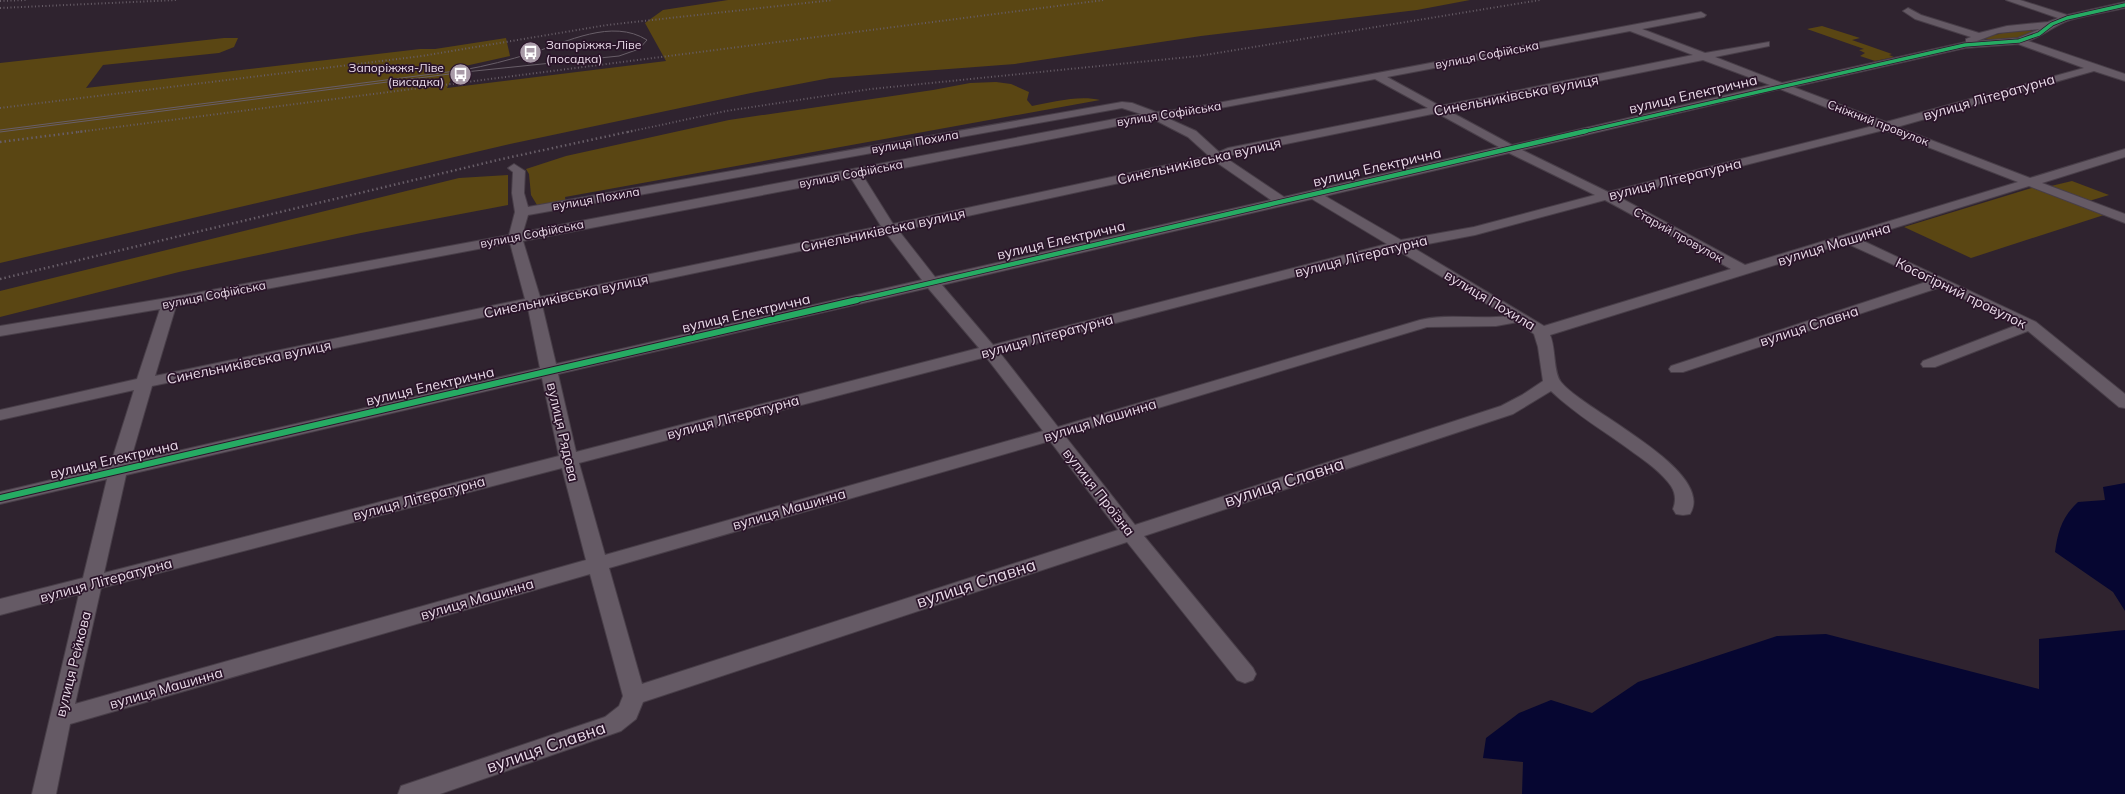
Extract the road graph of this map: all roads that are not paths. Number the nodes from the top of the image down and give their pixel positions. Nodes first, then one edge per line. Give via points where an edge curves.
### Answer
1 (2011, 0) edge
2 (2125, 5) edge
3 (1908, 11) dead end
4 (1701, 15) dead end
5 (2067, 18) junction
6 (2052, 24) junction
7 (2022, 27) junction
8 (1631, 28) junction
9 (2042, 32) junction
10 (1978, 36) junction
11 (2014, 41) junction
12 (1998, 43) junction
13 (1765, 44) dead end
14 (1965, 45) junction
15 (1706, 56) junction
16 (2094, 68) junction
17 (1377, 76) junction
18 (2125, 78) edge
19 (1781, 86) junction
20 (1442, 110) junction
21 (1155, 116) junction
22 (1886, 126) junction
23 (1511, 149) junction
24 (2125, 153) edge
25 (1218, 158) junction
26 (514, 168) dead end
27 (855, 174) junction
28 (2033, 183) junction
29 (1313, 194) junction
30 (1606, 196) junction
31 (1282, 201) junction
32 (522, 212) junction
33 (2125, 219) edge
34 (890, 229) junction
35 (515, 237) junction
36 (1848, 239) junction
37 (1398, 245) junction
38 (1745, 271) junction
39 (1942, 282) junction
40 (932, 283) junction
41 (534, 303) junction
42 (169, 304) junction
43 (1519, 317) junction
44 (2030, 326) junction
45 (0, 331) edge
46 (1542, 332) junction
47 (990, 350) junction
48 (1929, 364) dead end
49 (1677, 369) dead end
50 (549, 371) junction
51 (1552, 382) junction
52 (144, 383) junction
53 (2125, 403) edge
54 (0, 414) edge
55 (1054, 434) junction
56 (569, 460) junction
57 (118, 471) junction
58 (0, 498) edge
59 (1683, 509) dead end
60 (1130, 532) junction
61 (598, 564) junction
62 (92, 583) junction
63 (0, 607) edge
64 (1245, 674) dead end
65 (634, 696) junction
66 (60, 718) junction
67 (44, 794) edge
68 (410, 794) edge

1 - 5 street
2 - 5 street, вулиця Електрична
3 - 10 street via 1918,17
4 - 8 street, вулиця Софійська
5 - 6 street, вулиця Електрична
6 - 7 street, вулиця Електрична
6 - 9 street, вулиця Електрична
7 - 9 street
7 - 10 street, вулиця Електрична
8 - 15 street, Сніжний провулок
8 - 17 street, вулиця Софійська
9 - 11 street, вулиця Електрична
10 - 12 street
10 - 14 street, вулиця Електрична
11 - 12 street, вулиця Електрична
11 - 16 street
12 - 14 street, вулиця Електрична
13 - 15 street, Синельниківська вулиця
14 - 19 street, вулиця Електрична
15 - 19 street, Сніжний провулок
15 - 20 street, Синельниківська вулиця
16 - 18 street
16 - 22 street, вулиця Літературна
17 - 20 street, Старий провулок
17 - 21 street, вулиця Софійська
19 - 22 street, Сніжний провулок
19 - 23 street, вулиця Електрична
20 - 23 street, Старий провулок
20 - 25 street, Синельниківська вулиця via 1228,152
21 - 25 street, вулиця Похила via 1192,134
21 - 27 street, вулиця Софійська
21 - 32 street, вулиця Похила via 1128,105 1113,105
22 - 28 street, Сніжний провулок
22 - 30 street, вулиця Літературна
23 - 29 street, вулиця Електрична
23 - 30 street, Старий провулок
24 - 28 street, вулиця Машинна
25 - 31 street, вулиця Похила
25 - 34 street, Синельниківська вулиця
26 - 32 street via 519,171 518,193
27 - 34 street, вулиця Проїзна
27 - 35 street, вулиця Софійська
28 - 33 street, Сніжний провулок
28 - 36 street, вулиця Машинна
29 - 31 street, вулиця Електрична
29 - 37 street, вулиця Похила
30 - 37 street, вулиця Літературна via 1475,231
30 - 38 street, Старий провулок
31 - 40 street, вулиця Електрична
32 - 35 street
34 - 40 street, вулиця Проїзна
34 - 41 street, Синельниківська вулиця
35 - 41 street, вулиця Рядова
35 - 42 street, вулиця Софійська
36 - 38 street, вулиця Машинна
36 - 39 street, Косогірний провулок
37 - 43 street, вулиця Похила
37 - 47 street, вулиця Літературна
38 - 46 street, вулиця Машинна
39 - 44 street, Косогірний провулок
39 - 49 street, вулиця Славна
40 - 47 street, вулиця Проїзна
40 - 50 street, вулиця Електрична
41 - 50 street, вулиця Рядова
41 - 52 street, Синельниківська вулиця
42 - 45 street, вулиця Софійська
42 - 52 street, вулиця Рейкова
43 - 46 street, вулиця Похила
43 - 55 street, вулиця Машинна via 1497,323 1425,323
44 - 48 street
44 - 53 street, Косогірний провулок
46 - 51 street, вулиця Похила
47 - 55 street, вулиця Проїзна
47 - 56 street, вулиця Літературна
50 - 56 street, вулиця Рядова
50 - 57 street, вулиця Електрична
51 - 59 street via 1573,402 1666,469 1680,485 1686,498
51 - 60 street, вулиця Славна via 1507,410
52 - 54 street, Синельниківська вулиця
52 - 57 street, вулиця Рейкова
55 - 60 street, вулиця Проїзна
55 - 61 street, вулиця Машинна
56 - 61 street, вулиця Рядова
56 - 62 street, вулиця Літературна
57 - 58 street, вулиця Електрична
57 - 62 street, вулиця Рейкова
60 - 64 street, вулиця Проїзна
60 - 65 street, вулиця Славна
61 - 65 street, вулиця Рядова
61 - 66 street, вулиця Машинна
62 - 63 street, вулиця Літературна
62 - 66 street, вулиця Рейкова
65 - 68 street, вулиця Славна via 628,712 613,724
66 - 67 street, вулиця Рейкова

